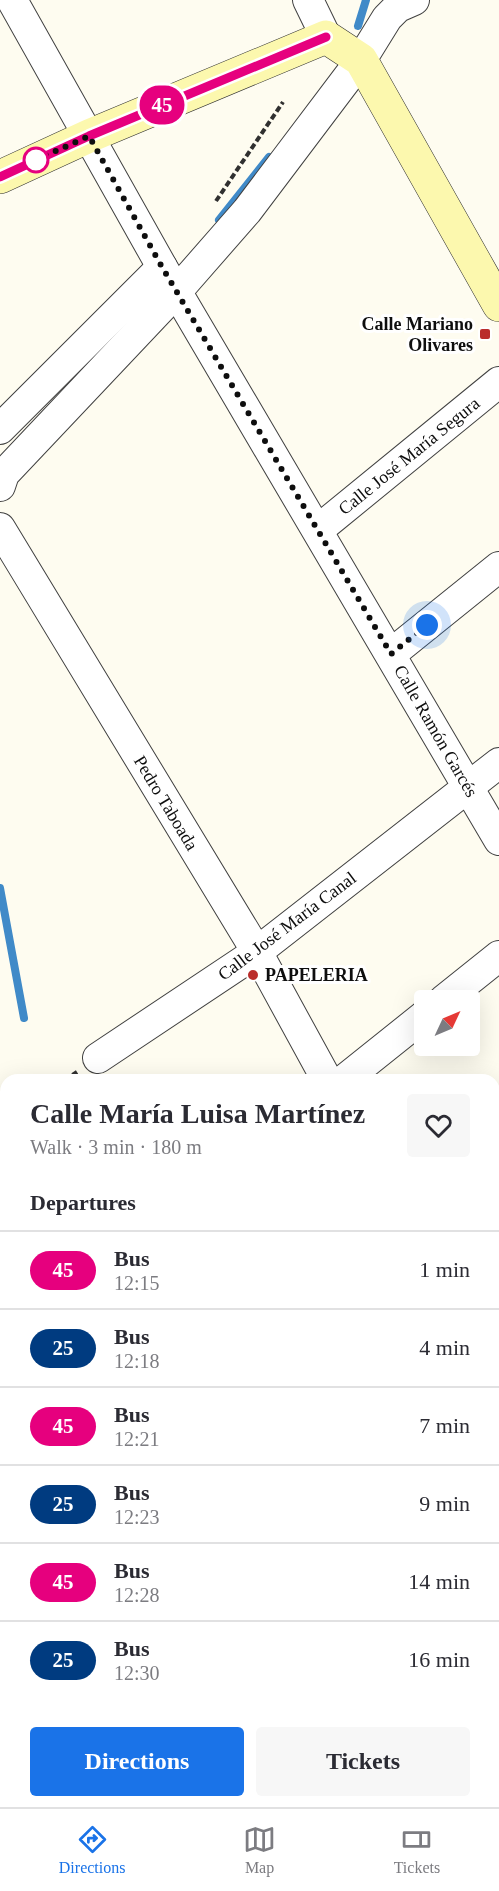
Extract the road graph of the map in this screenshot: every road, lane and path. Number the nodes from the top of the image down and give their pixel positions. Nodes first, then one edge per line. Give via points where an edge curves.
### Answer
1 (12, 0) edge
2 (308, 0) edge
3 (414, 0) edge
4 (326, 37) junction
5 (361, 60) junction
6 (283, 102) dead end
7 (89, 136) junction
8 (0, 177) edge
9 (216, 201) dead end
10 (169, 279) junction
11 (499, 305) edge
12 (499, 382) edge
13 (0, 429) edge
14 (0, 486) edge
15 (0, 528) edge
16 (318, 530) junction
17 (499, 567) edge
18 (391, 654) junction
19 (499, 763) edge
20 (468, 788) junction
21 (499, 840) edge
22 (257, 952) junction
23 (499, 956) edge
24 (456, 990) edge
25 (414, 1024) edge
26 (98, 1058) dead end
27 (324, 1074) edge
28 (352, 1074) edge

1 - 7 street, Calle Ramón Garcés
2 - 4 street
3 - 5 street via 398,7 387,18
4 - 5 street
4 - 7 street
5 - 10 street via 247,212
5 - 11 street
6 - 9 path
7 - 8 street
7 - 10 street, Calle Ramón Garcés
10 - 13 street
10 - 14 street via 4,474
10 - 16 street, Calle Ramón Garcés
12 - 16 street, Calle José María Segura
15 - 22 street, Pedro Taboada
16 - 18 street, Calle Ramón Garcés
17 - 18 street
18 - 20 street, Calle Ramón Garcés
19 - 20 street, Calle José María Canal
20 - 21 street, Calle Ramón Garcés
20 - 22 street, Calle José María Canal
22 - 26 street, Calle José María Canal
22 - 27 street, Pedro Taboada
23 - 24 street
25 - 28 street

